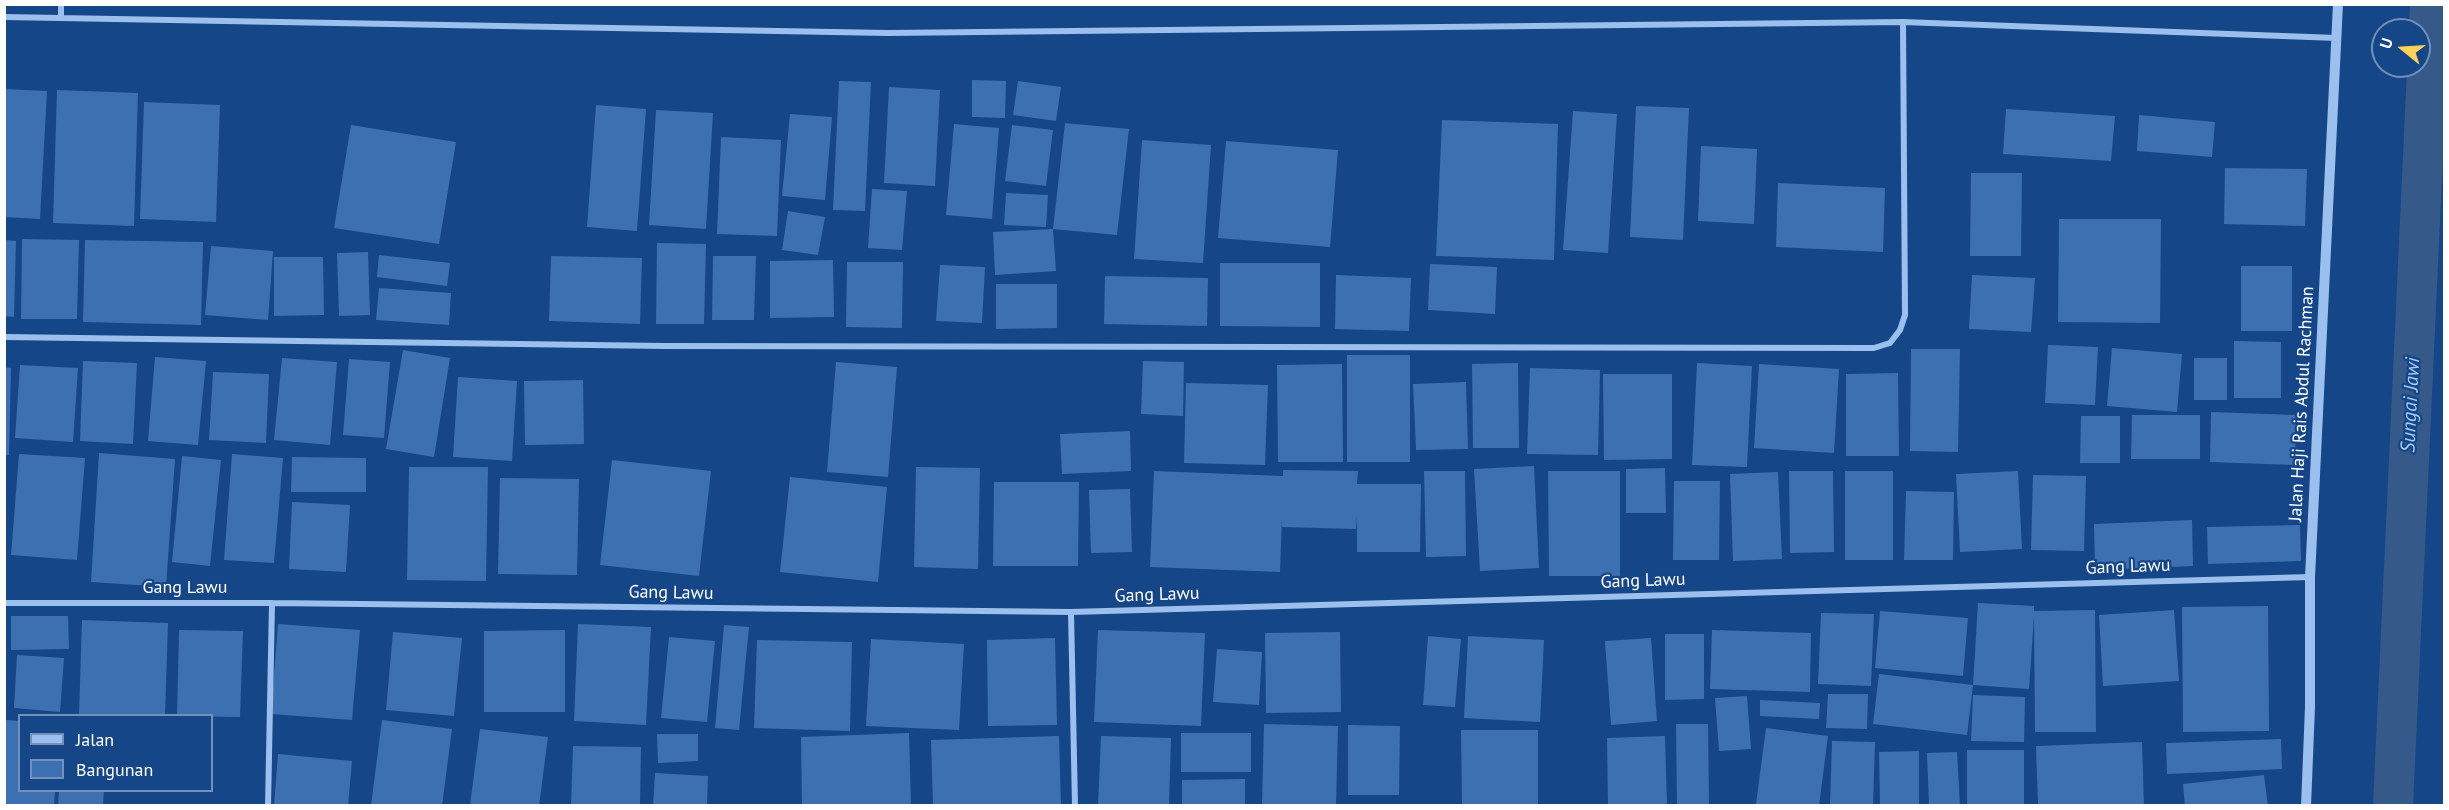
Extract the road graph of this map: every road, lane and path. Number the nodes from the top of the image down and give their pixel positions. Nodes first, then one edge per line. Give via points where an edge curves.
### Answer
1 (62, 4) edge
2 (2338, 4) edge
3 (4, 16) edge
4 (62, 18) junction
5 (1904, 22) junction
6 (2338, 38) junction
7 (4, 336) edge
8 (2310, 577) junction
9 (4, 603) edge
10 (272, 603) junction
11 (1071, 612) junction
12 (268, 806) edge
13 (1075, 806) edge
14 (2306, 806) edge

1 - 4 street
2 - 6 street, Jalan Haji Rais Abdul Rachman
3 - 4 street
4 - 5 street via 888,33
5 - 6 street
5 - 7 street via 1905,315 1890,343 1874,348 665,346
6 - 8 street, Jalan Haji Rais Abdul Rachman
8 - 11 street, Gang Lawu
8 - 14 street, Jalan Haji Rais Abdul Rachman
9 - 10 street, Gang Lawu
10 - 11 street, Gang Lawu
10 - 12 street
11 - 13 street

